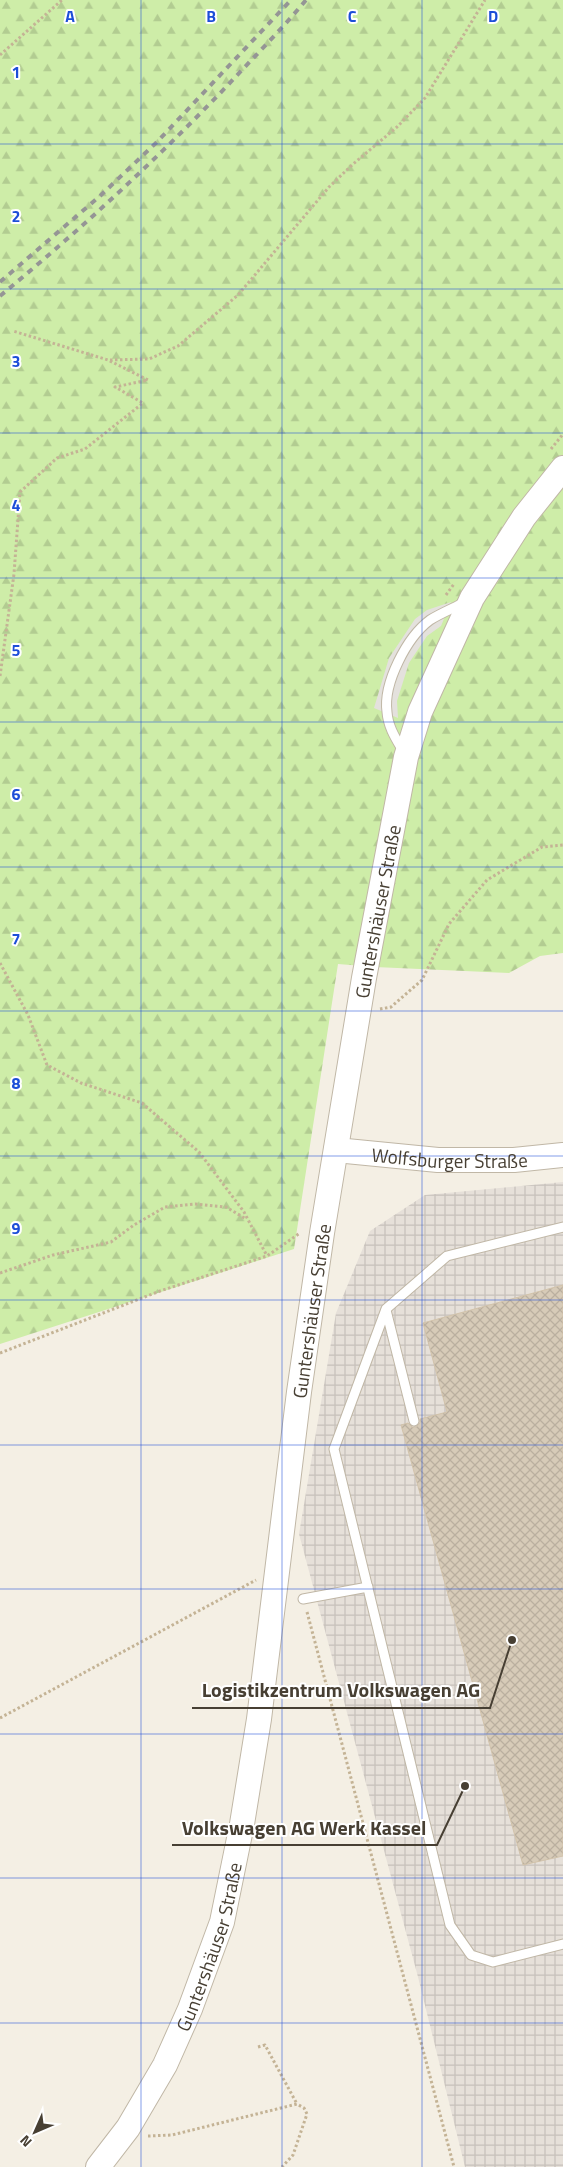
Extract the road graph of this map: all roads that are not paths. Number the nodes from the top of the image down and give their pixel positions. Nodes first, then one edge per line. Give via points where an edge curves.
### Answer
1 (563, 468) edge
2 (472, 598) junction
3 (406, 758) junction
4 (336, 1150) junction
5 (563, 1155) edge
6 (563, 1227) edge
7 (386, 1309) junction
8 (414, 1421) dead end
9 (368, 1587) junction
10 (303, 1599) road end
11 (563, 1944) edge
12 (98, 2167) edge

1 - 2 street, Guntershäuser Straße via 524,517
2 - 3 street, Guntershäuser Straße via 420,712
2 - 3 lane via 429,621 408,644 394,671 386,711 391,730
3 - 4 street, Guntershäuser Straße
4 - 5 street, Wolfsburger Straße via 438,1160 514,1160
4 - 12 street, Guntershäuser Straße via 299,1392 259,1719 222,1922 165,2065 128,2128
6 - 7 lane via 447,1256
7 - 8 lane
7 - 9 lane via 334,1449
9 - 10 lane
9 - 11 lane via 450,1925 471,1955 493,1962

